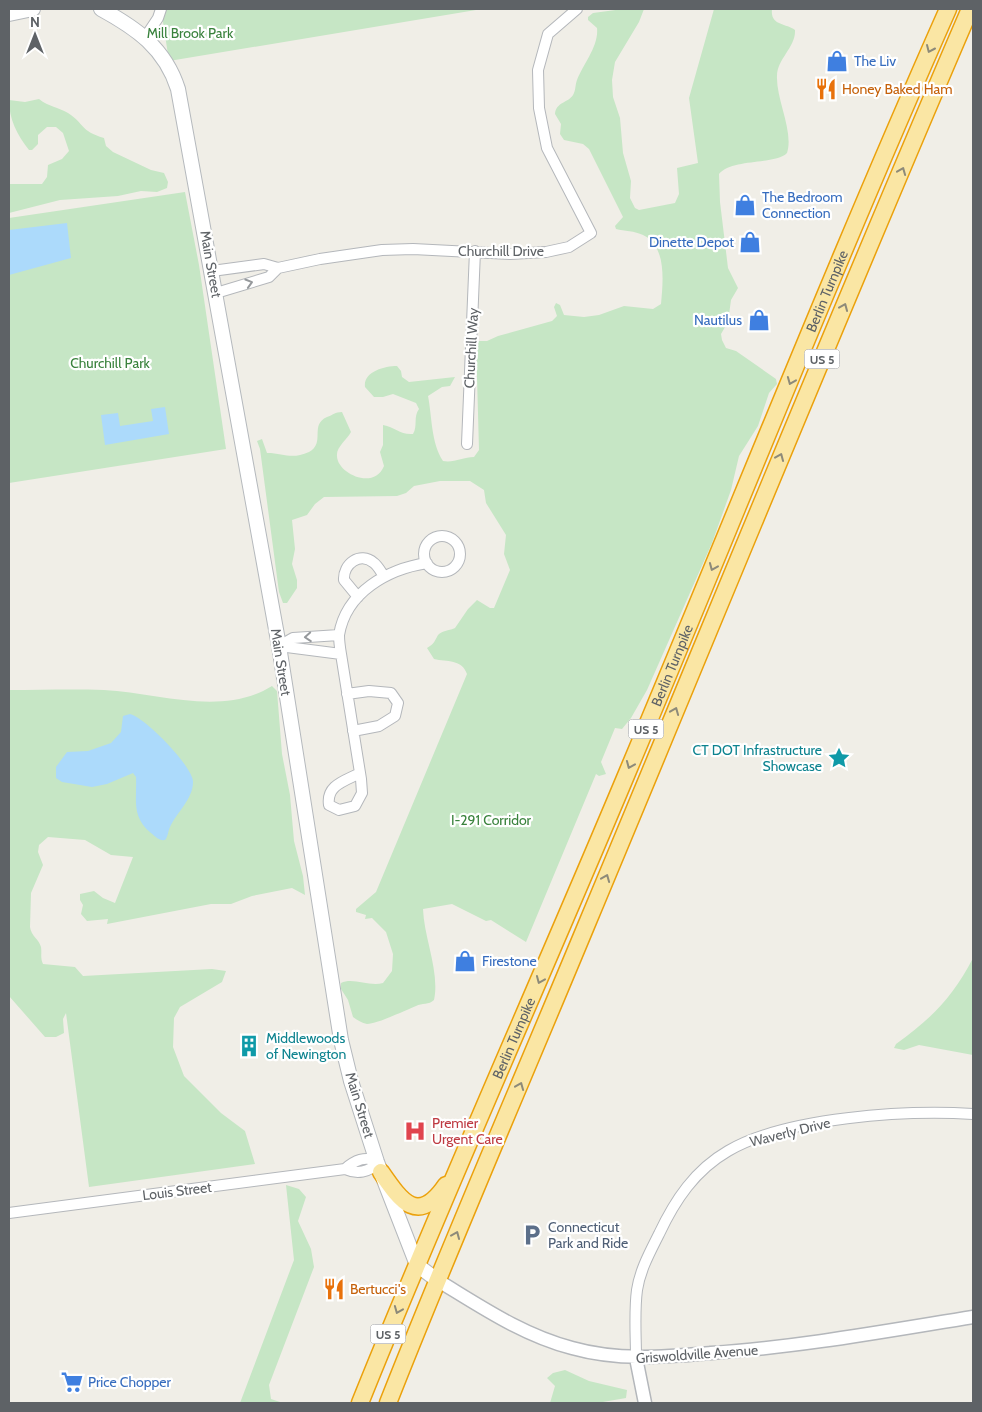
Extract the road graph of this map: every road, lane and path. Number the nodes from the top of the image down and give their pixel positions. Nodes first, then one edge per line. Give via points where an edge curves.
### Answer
1 (33, 9) edge
2 (101, 9) edge
3 (160, 9) edge
4 (577, 9) edge
5 (948, 9) edge
6 (970, 9) edge
7 (9, 14) edge
8 (146, 36) junction
9 (863, 206) junction
10 (883, 216) junction
11 (475, 251) junction
12 (278, 268) junction
13 (212, 271) junction
14 (216, 292) junction
15 (467, 444) dead end
16 (732, 522) junction
17 (749, 530) junction
18 (427, 563) dead end
19 (384, 576) junction
20 (358, 597) junction
21 (340, 635) junction
22 (279, 646) junction
23 (341, 654) junction
24 (347, 694) junction
25 (353, 731) junction
26 (360, 773) dead end
27 (587, 923) junction
28 (559, 935) junction
29 (973, 1114) edge
30 (379, 1167) junction
31 (458, 1169) junction
32 (9, 1213) edge
33 (417, 1265) junction
34 (437, 1280) junction
35 (973, 1317) edge
36 (636, 1358) junction
37 (360, 1403) edge
38 (388, 1403) edge
39 (645, 1403) edge

1 - 7 main road
2 - 8 main road, Main Street
3 - 8 street
4 - 11 street, Churchill Drive via 548,34 538,70 539,108 547,148 591,233 569,247 530,253
5 -> 9 highway, Berlin Turnpike / US 5
10 -> 6 highway, Berlin Turnpike / US 5
8 - 13 main road, Main Street via 164,58 178,89
9 - 10 highway
9 -> 16 highway, Berlin Turnpike / US 5
17 -> 10 highway, Berlin Turnpike / US 5
11 - 12 street, Churchill Drive via 382,250
11 - 15 street, Churchill Way
12 - 13 street, Churchill Drive via 264,264
14 -> 12 street, Churchill Drive via 269,276
13 - 14 main road, Main Street
14 - 22 main road, Main Street
16 - 17 highway
16 -> 28 highway, Berlin Turnpike / US 5
27 -> 17 highway, Berlin Turnpike / US 5
18 - 19 street
19 - 20 street
19 - 20 street via 374,562 353,560 346,566 344,580
20 - 21 street
21 -> 22 street via 293,638
21 - 23 street
22 - 23 street
22 - 30 main road, Main Street via 341,1040
23 - 24 street
24 - 25 street
24 - 25 street via 391,693 398,703 395,716 379,726
25 - 26 street
27 - 28 highway
34 -> 27 highway, Berlin Turnpike / US 5
28 -> 31 highway, Berlin Turnpike / US 5
29 - 36 street, Waverly Drive via 858,1117 781,1131 751,1140 706,1166 677,1198 645,1264 637,1291
30 - 31 highway via 403,1202 417,1206 438,1197
30 - 32 street, Louis Street
30 - 33 main road, Main Street
31 - 33 highway, Berlin Turnpike / US 5
33 - 34 main road
33 -> 37 highway, Berlin Turnpike / US 5
34 - 36 street, Griswoldville Avenue via 518,1328 546,1340 600,1355
34 - 38 highway, Berlin Turnpike / US 5
35 - 36 street, Griswoldville Avenue via 774,1349
36 - 39 street

